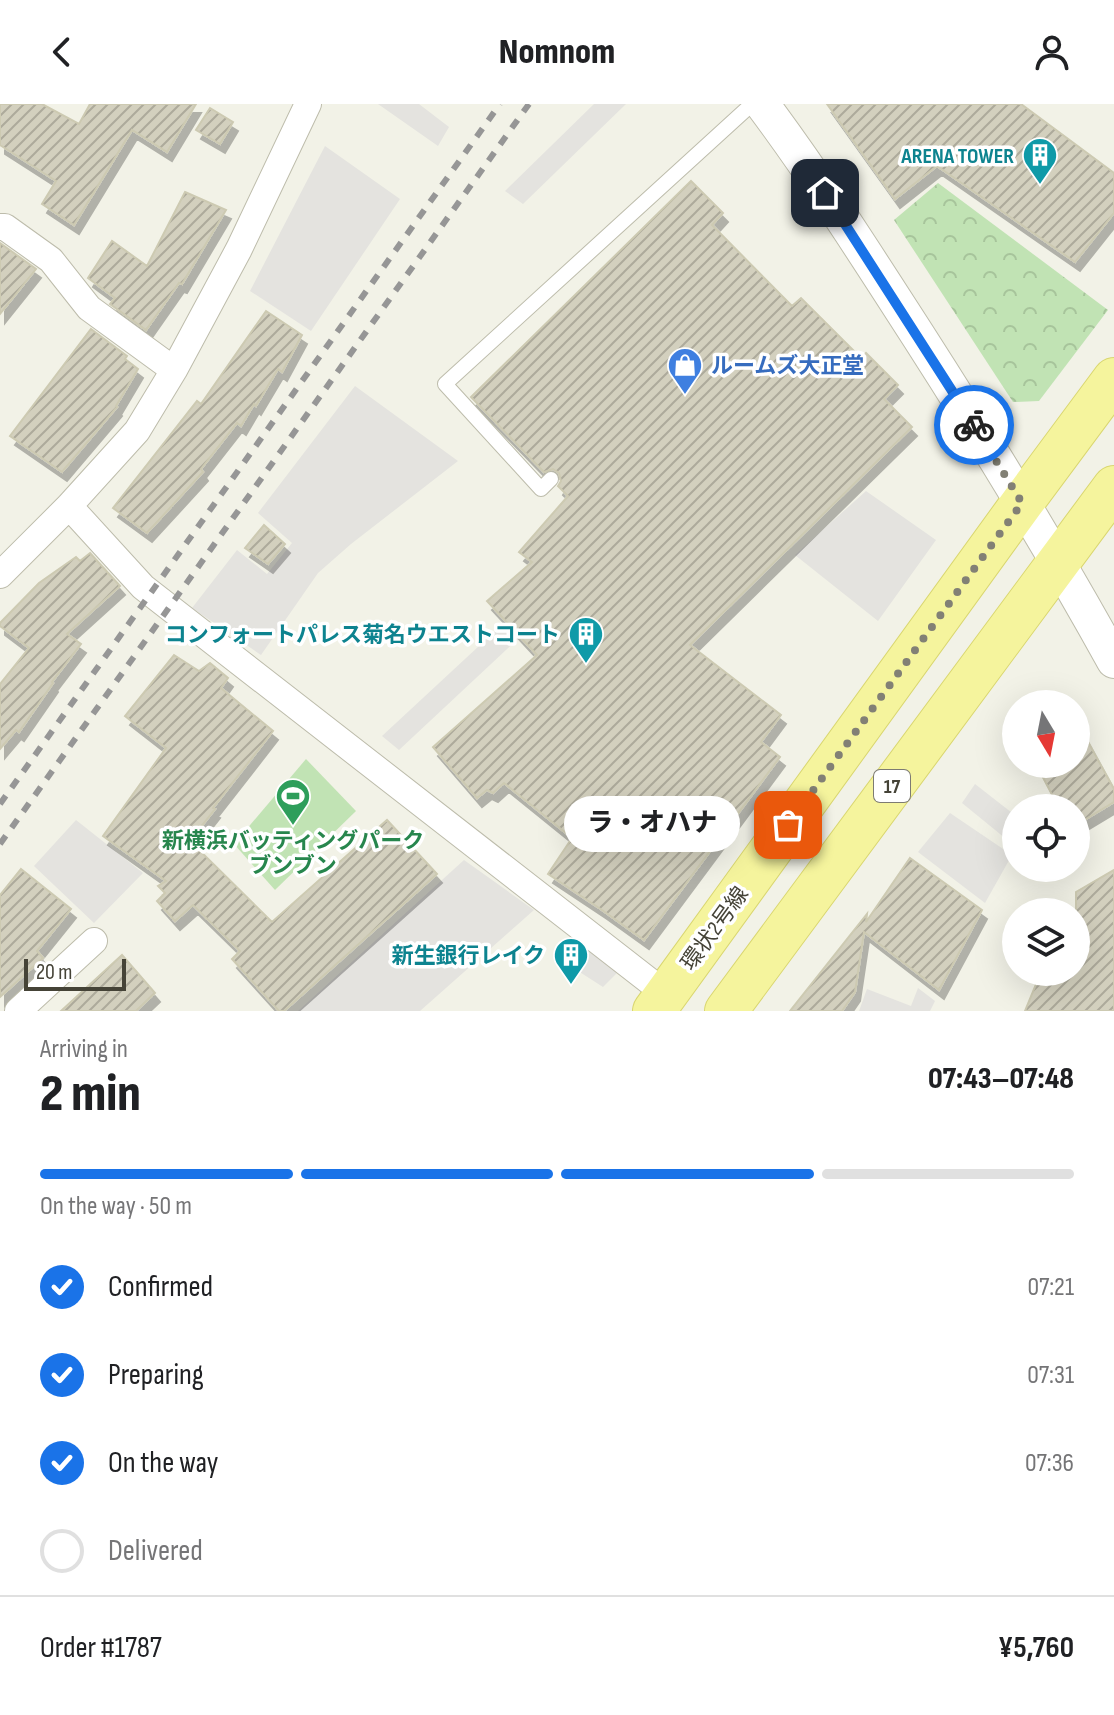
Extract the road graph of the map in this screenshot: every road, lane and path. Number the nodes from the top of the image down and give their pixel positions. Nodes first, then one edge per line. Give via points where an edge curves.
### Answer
1 (308, 104) edge
2 (752, 104) edge
3 (762, 104) edge
4 (0, 227) edge
5 (174, 370) junction
6 (1114, 379) edge
7 (551, 479) dead end
8 (1114, 487) edge
9 (1022, 503) junction
10 (69, 506) junction
11 (1059, 562) junction
12 (0, 575) edge
13 (1114, 661) edge
14 (94, 941) dead end
15 (660, 1002) edge
16 (18, 1011) edge
17 (726, 1011) edge

1 - 5 street
2 - 7 lane via 445,384 541,489
3 - 9 street via 857,241
4 - 5 street via 51,260 89,308
5 - 10 street via 137,431
6 - 9 main road, 環状2号線
8 - 11 main road, 17
9 - 11 street
9 - 15 main road, 環状2号線
10 - 12 street
10 - 15 street via 143,587
11 - 13 street
11 - 17 main road, 17
14 - 16 street

